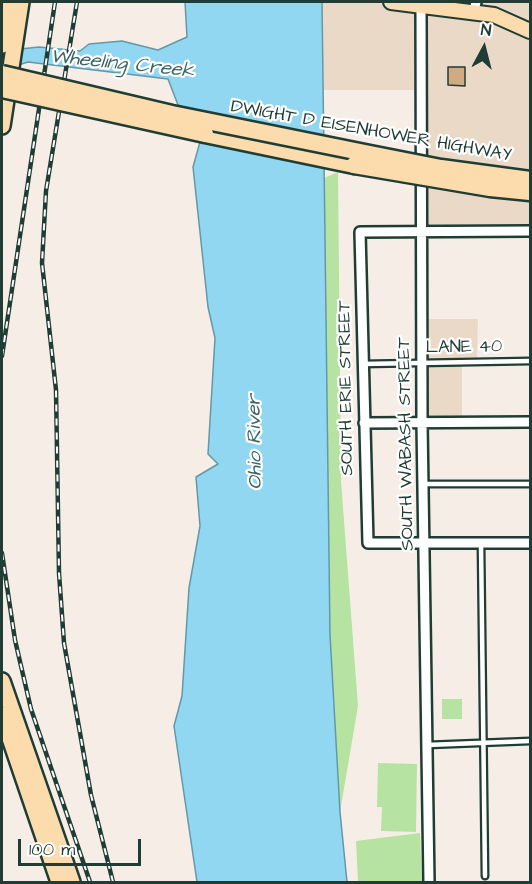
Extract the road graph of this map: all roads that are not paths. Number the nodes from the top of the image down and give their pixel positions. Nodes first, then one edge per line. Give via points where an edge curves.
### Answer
1 (8, 2) edge
2 (21, 2) edge
3 (391, 2) edge
4 (421, 5) junction
5 (475, 6) edge
6 (531, 31) edge
7 (2, 45) edge
8 (2, 74) edge
9 (2, 89) edge
10 (2, 126) edge
11 (205, 127) junction
12 (531, 180) edge
13 (531, 192) edge
14 (531, 231) edge
15 (421, 233) junction
16 (531, 361) edge
17 (422, 362) junction
18 (362, 364) junction
19 (531, 422) edge
20 (364, 423) junction
21 (422, 423) junction
22 (423, 484) junction
23 (531, 484) edge
24 (481, 543) junction
25 (531, 543) edge
26 (425, 544) junction
27 (2, 681) edge
28 (3, 719) edge
29 (531, 741) edge
30 (483, 743) junction
31 (427, 745) junction
32 (485, 876) dead end
33 (59, 882) edge
34 (72, 882) edge
35 (429, 882) edge

1 - 7 highway
2 - 10 highway, bridge
3 - 4 main road
4 - 5 main road
4 - 15 street, SOUTH WABASH STREET
5 - 6 main road
8 - 11 highway, bridge
9 - 11 highway, bridge
11 - 12 highway, DWIGHT D EISENHOWER HIGHWAY, bridge
11 - 13 highway, DWIGHT D EISENHOWER HIGHWAY, bridge via 354,165
14 - 15 street
15 - 17 street, SOUTH WABASH STREET
15 - 18 street, SOUTH ERIE STREET via 360,232
16 - 17 lane, LANE 40
17 - 18 lane, LANE 40
17 - 21 street, SOUTH WABASH STREET
18 - 20 street, SOUTH ERIE STREET
19 - 21 street
20 - 21 street
20 - 26 street, SOUTH ERIE STREET via 368,543
21 - 22 street, SOUTH WABASH STREET
22 - 23 lane
22 - 26 street, SOUTH WABASH STREET
24 - 25 street
24 - 26 street
24 - 30 lane
26 - 31 street, SOUTH WABASH STREET
27 - 34 highway
28 - 33 highway
29 - 30 lane
30 - 31 lane
30 - 32 lane
31 - 35 street, SOUTH WABASH STREET

